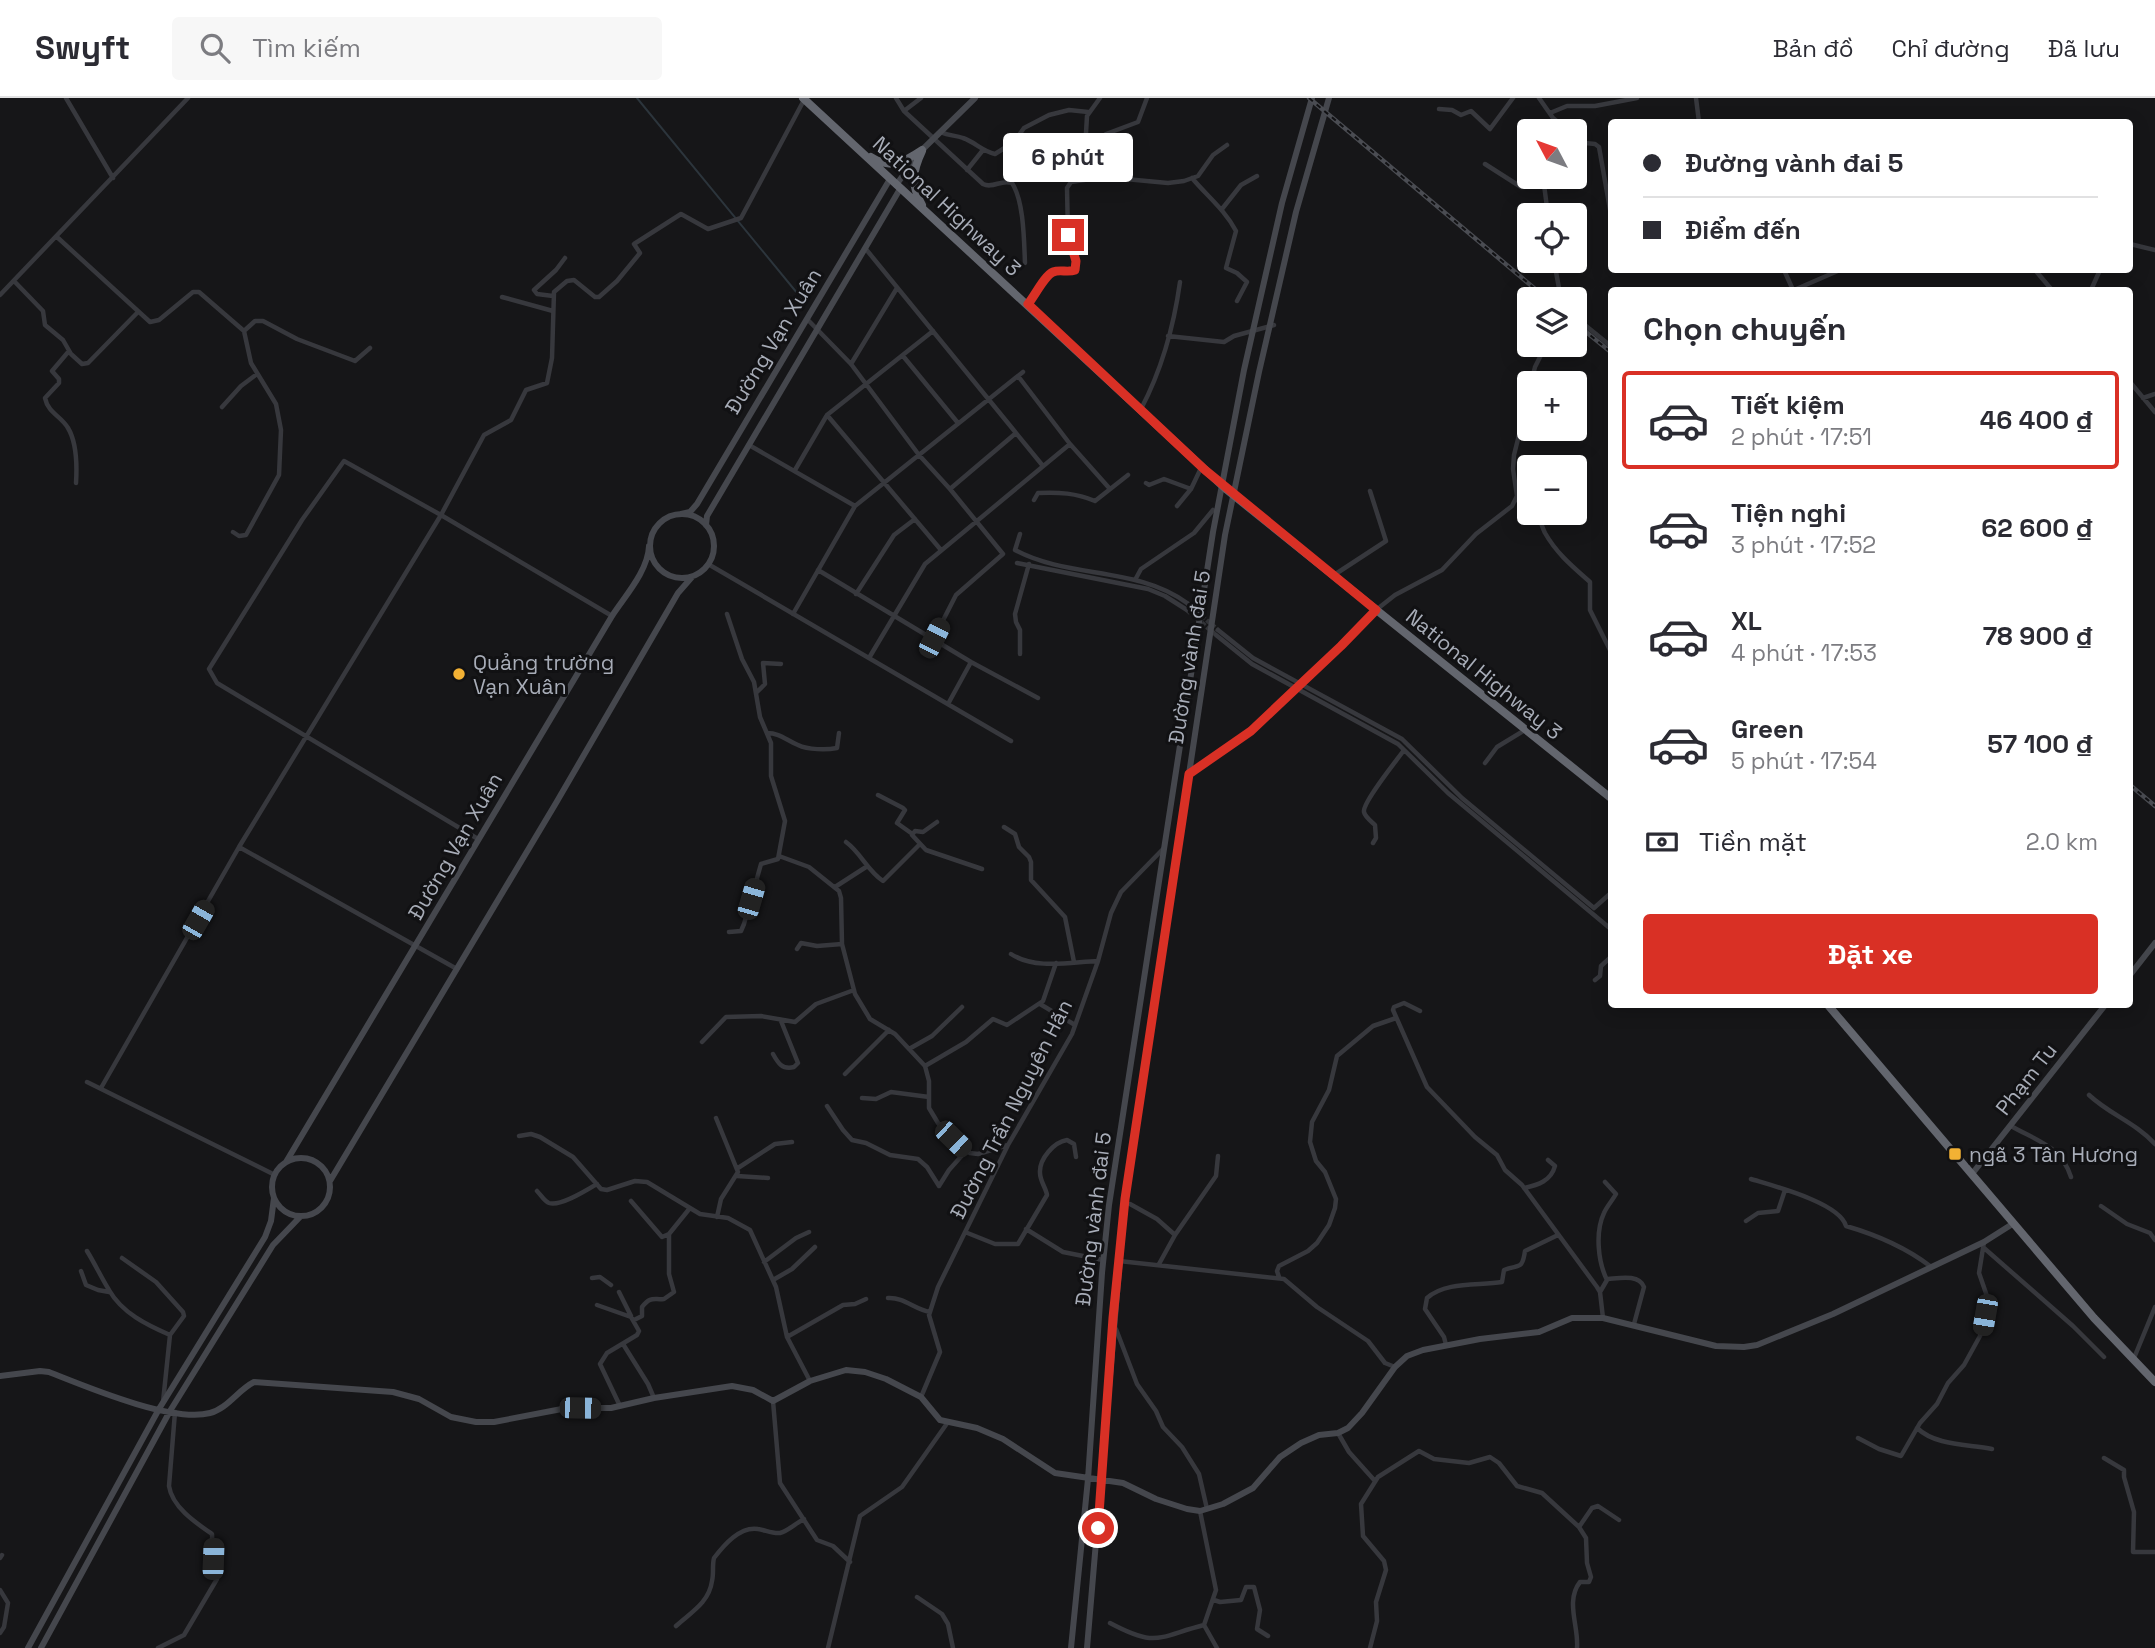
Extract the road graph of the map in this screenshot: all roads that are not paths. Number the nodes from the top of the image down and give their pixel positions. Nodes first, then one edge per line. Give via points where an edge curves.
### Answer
1 (66, 98) edge
2 (188, 98) edge
3 (804, 98) edge
4 (896, 98) edge
5 (921, 98) edge
6 (975, 98) edge
7 (1100, 98) edge
8 (1147, 98) edge
9 (1311, 98) edge
10 (1329, 98) edge
11 (1513, 98) edge
12 (1539, 98) edge
13 (1637, 98) edge
14 (1696, 98) edge
15 (1439, 109) dead end
16 (904, 111) junction
17 (1088, 112) junction
18 (1550, 113) junction
19 (1556, 119) edge
20 (1699, 119) edge
21 (941, 132) junction
22 (933, 139) junction
23 (1587, 143) edge
24 (1227, 145) dead end
25 (856, 146) junction
26 (922, 150) junction
27 (983, 150) junction
28 (1085, 150) junction
29 (1485, 164) dead end
30 (967, 170) junction
31 (1257, 176) dead end
32 (113, 178) junction
33 (1088, 178) junction
34 (1192, 178) junction
35 (895, 184) junction
36 (1517, 184) edge
37 (1608, 198) edge
38 (1222, 209) junction
39 (927, 213) junction
40 (57, 237) junction
41 (2133, 245) edge
42 (865, 248) junction
43 (2155, 250) edge
44 (565, 258) dead end
45 (1025, 263) dead end
46 (1833, 273) edge
47 (2038, 273) edge
48 (14, 281) junction
49 (1180, 282) dead end
50 (1801, 287) edge
51 (2049, 287) edge
52 (897, 289) junction
53 (0, 295) edge
54 (553, 296) junction
55 (502, 297) dead end
56 (1237, 301) dead end
57 (1028, 304) junction
58 (553, 310) junction
59 (137, 313) junction
60 (807, 319) junction
61 (1274, 325) dead end
62 (1587, 327) edge
63 (818, 328) junction
64 (244, 331) junction
65 (933, 331) junction
66 (1168, 336) junction
67 (1608, 344) edge
68 (370, 348) dead end
69 (69, 351) junction
70 (903, 356) junction
71 (851, 364) junction
72 (1023, 372) dead end
73 (257, 374) junction
74 (1018, 376) junction
75 (866, 386) junction
76 (2133, 386) edge
77 (2155, 394) edge
78 (2143, 398) junction
79 (988, 400) junction
80 (222, 407) dead end
81 (1140, 410) junction
82 (2155, 412) edge
83 (827, 415) junction
84 (958, 423) junction
85 (1016, 433) junction
86 (1518, 441) edge
87 (1070, 444) junction
88 (749, 445) junction
89 (919, 454) junction
90 (1043, 467) junction
91 (1202, 467) junction
92 (795, 470) junction
93 (1128, 475) dead end
94 (886, 482) junction
95 (76, 483) dead end
96 (1146, 483) dead end
97 (950, 489) junction
98 (1110, 489) junction
99 (1191, 489) junction
100 (1370, 491) dead end
101 (1034, 500) dead end
102 (1517, 500) joint
103 (855, 506) junction
104 (1177, 506) dead end
105 (1213, 510) dead end
106 (681, 514) junction
107 (440, 515) junction
108 (915, 519) junction
109 (976, 523) junction
110 (706, 525) junction
111 (1541, 525) edge
112 (233, 532) dead end
113 (1020, 534) dead end
114 (649, 547) junction
115 (941, 550) junction
116 (1017, 563) dead end
117 (708, 564) junction
118 (1029, 564) junction
119 (818, 570) junction
120 (1334, 575) junction
121 (692, 577) junction
122 (1135, 580) junction
123 (856, 594) junction
124 (1187, 603) tunnel mouth
125 (1187, 610) tunnel mouth
126 (1376, 610) junction
127 (727, 614) dead end
128 (793, 614) junction
129 (612, 616) junction
130 (893, 616) junction
131 (1217, 632) tunnel mouth
132 (934, 638) junction
133 (1608, 646) edge
134 (1020, 654) dead end
135 (869, 658) junction
136 (971, 662) junction
137 (781, 664) dead end
138 (1298, 687) junction
139 (757, 692) junction
140 (1038, 698) dead end
141 (948, 704) junction
142 (1525, 730) junction
143 (767, 733) junction
144 (839, 733) dead end
145 (308, 736) junction
146 (1011, 741) dead end
147 (1404, 750) junction
148 (1485, 763) dead end
149 (1189, 774) junction
150 (878, 795) dead end
151 (1608, 796) edge
152 (937, 822) dead end
153 (1004, 827) dead end
154 (911, 833) junction
155 (478, 839) junction
156 (846, 842) dead end
157 (1373, 843) dead end
158 (920, 844) junction
159 (239, 847) junction
160 (1164, 847) junction
161 (1518, 849) junction
162 (779, 856) junction
163 (866, 867) junction
164 (982, 869) dead end
165 (835, 887) junction
166 (1608, 896) edge
167 (1592, 910) junction
168 (1608, 926) edge
169 (729, 932) dead end
170 (2155, 943) edge
171 (842, 944) junction
172 (416, 947) junction
173 (797, 949) dead end
174 (1011, 954) dead end
175 (1608, 960) edge
176 (1098, 961) junction
177 (1074, 962) junction
178 (1056, 963) junction
179 (457, 969) junction
180 (2133, 971) edge
181 (1595, 981) dead end
182 (854, 990) junction
183 (1040, 1004) junction
184 (962, 1007) dead end
185 (1830, 1008) edge
186 (2103, 1008) edge
187 (1420, 1011) dead end
188 (1396, 1018) junction
189 (781, 1020) junction
190 (1076, 1025) junction
191 (889, 1030) junction
192 (702, 1042) dead end
193 (909, 1049) junction
194 (772, 1054) dead end
195 (925, 1066) junction
196 (845, 1074) dead end
197 (87, 1082) dead end
198 (101, 1088) junction
199 (2089, 1095) dead end
200 (929, 1097) junction
201 (862, 1098) dead end
202 (827, 1106) dead end
203 (716, 1118) dead end
204 (2011, 1126) junction
205 (519, 1136) dead end
206 (2152, 1137) edge
207 (792, 1142) dead end
208 (2155, 1144) edge
209 (1008, 1145) junction
210 (966, 1151) junction
211 (1218, 1156) dead end
212 (1076, 1157) dead end
213 (1548, 1160) dead end
214 (286, 1162) junction
215 (738, 1168) junction
216 (1972, 1174) junction
217 (275, 1175) junction
218 (737, 1176) junction
219 (2071, 1177) dead end
220 (768, 1178) dead end
221 (1751, 1180) dead end
222 (330, 1181) junction
223 (1605, 1182) dead end
224 (597, 1184) junction
225 (1524, 1188) junction
226 (1785, 1190) junction
227 (537, 1191) dead end
228 (274, 1198) junction
229 (631, 1201) dead end
230 (1130, 1204) dead end
231 (2101, 1206) dead end
232 (690, 1208) junction
233 (300, 1217) junction
234 (717, 1217) junction
235 (1746, 1220) dead end
236 (2014, 1223) junction
237 (1026, 1229) junction
238 (809, 1232) dead end
239 (965, 1232) junction
240 (669, 1234) junction
241 (1175, 1235) junction
242 (1558, 1235) junction
243 (2155, 1240) edge
244 (1984, 1245) junction
245 (815, 1247) dead end
246 (87, 1251) dead end
247 (122, 1258) dead end
248 (1103, 1260) junction
249 (1118, 1261) junction
250 (764, 1262) junction
251 (1159, 1264) junction
252 (1930, 1266) junction
253 (81, 1271) dead end
254 (1279, 1277) junction
255 (592, 1278) dead end
256 (1607, 1279) junction
257 (773, 1280) junction
258 (611, 1284) dead end
259 (110, 1292) junction
260 (619, 1292) dead end
261 (1600, 1293) junction
262 (888, 1298) dead end
263 (866, 1299) dead end
264 (597, 1305) dead end
265 (2155, 1307) edge
266 (930, 1312) junction
267 (1113, 1318) junction
268 (1603, 1318) junction
269 (633, 1319) junction
270 (1633, 1324) junction
271 (170, 1335) junction
272 (787, 1336) junction
273 (623, 1344) junction
274 (1446, 1345) junction
275 (2104, 1357) dead end
276 (2133, 1359) junction
277 (1395, 1367) junction
278 (0, 1377) edge
279 (810, 1381) junction
280 (2155, 1382) edge
281 (922, 1397) junction
282 (654, 1398) junction
283 (773, 1401) junction
284 (161, 1406) junction
285 (620, 1406) junction
286 (173, 1411) junction
287 (948, 1422) junction
288 (1917, 1428) junction
289 (1338, 1433) junction
290 (1858, 1438) dead end
291 (1992, 1449) dead end
292 (2104, 1458) dead end
293 (1088, 1479) junction
294 (1375, 1480) junction
295 (1102, 1481) junction
296 (1203, 1510) junction
297 (804, 1519) junction
298 (1619, 1520) dead end
299 (1579, 1527) junction
300 (2155, 1552) edge
301 (850, 1562) junction
302 (0, 1590) edge
303 (917, 1597) dead end
304 (1214, 1600) junction
305 (1111, 1623) dead end
306 (1204, 1625) junction
307 (676, 1626) dead end
308 (0, 1633) edge
309 (1268, 1636) dead end
310 (1126, 1638) dead end
311 (1168, 1643) dead end
312 (28, 1648) edge
313 (41, 1648) edge
314 (158, 1648) edge
315 (828, 1648) edge
316 (954, 1648) edge
317 (1071, 1648) edge
318 (1087, 1648) edge
319 (1217, 1648) edge
320 (1370, 1648) edge
321 (1577, 1648) edge

1 - 32 street
2 - 32 street
3 - 25 highway, National Highway 3
3 - 54 street via 737,220 708,229 686,215 677,216 634,244 640,253 598,297 570,280
4 - 16 street
5 - 16 street
6 - 21 street, Đường Vạn Xuân
7 - 17 street
8 - 28 street via 1138,121
9 - 160 street, Đường vành đai 5 via 1244,370 1213,532
10 - 149 street, Đường vành đai 5 via 1296,212 1225,535
11 - 15 street via 1490,130 1471,111 1461,115
12 - 18 street
13 - 18 street via 1567,106
14 - 20 street
16 - 22 street
17 - 27 street via 1059,111 1024,128 1014,142 995,154
17 - 28 street
18 - 19 street
21 - 22 street, Đường Vạn Xuân
21 - 27 street via 964,138
22 - 26 street, Đường Vạn Xuân
22 - 30 street
23 - 37 street via 1599,147
24 - 34 street
25 - 26 highway via 888,164 899,164
25 - 35 highway, National Highway 3
26 - 35 street, Đường Vạn Xuân
26 - 39 highway via 913,179
27 - 30 street
28 - 33 street
29 - 36 street
30 - 45 street via 987,186 1009,182 1015,189
31 - 38 street via 1241,185
32 - 40 street
33 - 34 street via 1168,183
33 - 57 street via 1071,182 1068,188 1068,235 1075,270 1050,273
34 - 38 street
35 - 39 highway, National Highway 3
35 - 42 street, Đường Vạn Xuân
35 - 60 street, Đường Vạn Xuân
38 - 56 street via 1236,235 1226,268 1247,282
39 - 57 highway, National Highway 3
40 - 48 street
40 - 59 street
41 - 43 street
42 - 52 street
42 - 63 street, Đường Vạn Xuân
44 - 54 street via 534,290
46 - 50 street
47 - 51 street
48 - 53 street
48 - 69 street via 43,311 45,325
49 - 66 street
52 - 65 street
52 - 71 street
54 - 58 street
55 - 58 street
57 - 81 highway, National Highway 3
58 - 107 street via 547,383 526,390 511,420 484,435
59 - 64 street via 156,322 199,292
59 - 69 street via 88,363 82,364
60 - 63 street
60 - 106 street, Đường Vạn Xuân via 697,504
61 - 66 street via 1224,342
62 - 67 street
63 - 71 street
63 - 88 street, Đường Vạn Xuân
64 - 68 street via 255,321 263,321 355,361
64 - 73 street
65 - 70 street
65 - 79 street
66 - 81 street
69 - 95 street via 52,371 59,383 45,398 49,410 69,431 77,458
70 - 75 street
70 - 84 street
71 - 75 street
72 - 74 street
73 - 80 street
73 - 112 street via 276,404 281,467 246,534
74 - 79 street
74 - 87 street
75 - 83 street
75 - 89 street
76 - 78 street
77 - 78 street
78 - 82 street
79 - 84 street
79 - 85 street
81 - 91 highway, National Highway 3
83 - 92 street
83 - 94 street
84 - 89 street
85 - 90 street
85 - 97 street
86 - 102 street
87 - 90 street
87 - 98 street
88 - 92 street
88 - 110 street, Đường Vạn Xuân
89 - 94 street
89 - 97 street
90 - 109 street
91 - 99 street
91 - 120 highway, National Highway 3
92 - 103 street
93 - 98 street
94 - 103 street
94 - 108 street
96 - 99 street via 1164,480
97 - 109 street
98 - 101 street via 1095,501 1052,492 1038,493
99 - 104 street
100 - 120 street via 1386,541
102 - 126 street via 1442,570
103 - 119 street
105 - 122 street via 1194,533 1141,569
106 - 110 street
106 - 114 street via 662,520
107 - 129 street
107 - 145 street
107 - 145 street via 344,461 209,669 217,683
108 - 115 street
108 - 123 street via 894,535
109 - 115 street
109 - 132 street via 1003,554 956,595
110 - 117 street via 714,544
111 - 133 street via 1559,554 1590,582 1590,611
113 - 122 street via 1015,550 1034,559
114 - 121 street via 663,572
114 - 129 street, Đường Vạn Xuân via 643,568
115 - 130 street via 925,564
116 - 118 street
117 - 121 street
117 - 128 street
118 - 125 street via 1149,589
118 - 134 street via 1015,614
119 - 123 street
119 - 128 street
120 - 126 highway, National Highway 3
121 - 179 street via 678,593
122 - 124 street via 1165,588
123 - 130 street
126 - 138 street
126 - 142 highway, National Highway 3
127 - 139 street
128 - 135 street
129 - 155 street, Đường Vạn Xuân
130 - 132 street
130 - 135 street
131 - 138 street
132 - 136 street
135 - 141 street
136 - 140 street
136 - 141 street
137 - 139 street via 763,663 765,684
138 - 147 street
138 - 149 street via 1245,736
138 - 161 street via 1402,739
139 - 143 street
141 - 146 street
142 - 148 street via 1497,747
142 - 151 highway, National Highway 3
143 - 144 street via 801,747 832,749 837,747
143 - 162 street via 772,780 785,821
145 - 155 street
145 - 159 street
147 - 157 street via 1370,795 1364,811 1375,825
147 - 161 street via 1448,793
149 - 249 street, Đường vành đai 5
150 - 154 street via 905,810 897,823
152 - 154 street via 923,832
153 - 177 street via 1015,834 1029,857 1031,880 1065,917
154 - 158 street
155 - 172 street, Đường Vạn Xuân
156 - 163 street
158 - 163 street via 883,881
158 - 164 street
159 - 172 street
159 - 198 street
160 - 176 street, Đường Trần Nguyên Hãn via 1121,892
160 - 248 street, Đường vành đai 5
161 - 167 street
162 - 165 street via 809,867
162 - 169 street via 761,864 744,924 741,930
163 - 165 street
165 - 171 street via 841,898
166 - 167 street
167 - 168 street
170 - 180 street
171 - 173 street via 801,943
171 - 182 street
172 - 179 street
172 - 214 street, Đường Vạn Xuân
174 - 178 street via 1027,963
175 - 181 street
176 - 177 street
176 - 190 street, Đường Trần Nguyên Hãn
177 - 178 street
178 - 183 street
179 - 222 street
182 - 189 street via 816,1003 795,1023
182 - 191 street via 867,1016
183 - 190 street
183 - 195 street via 1007,1024 989,1021 966,1042
184 - 193 street via 932,1037
185 - 216 highway
186 - 204 street, Phạm Tu
187 - 188 street via 1399,1004 1393,1010
188 - 225 street via 1427,1087
188 - 254 street via 1373,1026 1337,1056 1329,1090 1312,1122 1310,1142 1336,1199 1335,1208 1317,1243 1279,1266
189 - 192 street via 726,1017
189 - 194 street via 797,1063 786,1068
190 - 209 street, Đường Trần Nguyên Hãn
191 - 193 street
191 - 196 street
193 - 195 street
195 - 200 street
197 - 198 street
198 - 217 street
199 - 206 street
200 - 201 street via 891,1093
200 - 210 street via 937,1123
202 - 210 street via 852,1140 887,1154 918,1159 939,1186
203 - 215 street
204 - 216 street, Phạm Tu
204 - 219 street via 2053,1150 2066,1162
205 - 224 street via 540,1137 573,1157
206 - 208 street
207 - 215 street via 775,1144
209 - 210 street via 978,1154
209 - 239 street, Đường Trần Nguyên Hãn
211 - 241 street via 1216,1176
212 - 237 street via 1074,1144 1067,1140 1046,1156 1040,1173 1047,1195
213 - 225 street via 1555,1166 1550,1176
214 - 217 street
214 - 222 street via 313,1160
215 - 218 street
216 - 236 highway
217 - 228 street
218 - 220 street
218 - 234 street via 721,1199
221 - 226 street
222 - 233 street via 323,1206
223 - 256 street via 1616,1194 1601,1224 1600,1266
224 - 227 street via 555,1203
224 - 232 street via 607,1190 647,1182
225 - 242 street
226 - 235 street via 1778,1211
226 - 252 street via 1843,1218 1846,1227 1907,1249
228 - 233 street via 280,1208
228 - 284 street via 265,1237
229 - 240 street via 659,1235
230 - 241 street
231 - 243 street
232 - 234 street
232 - 240 street
233 - 286 street via 273,1245
234 - 250 street via 750,1230
236 - 244 street
236 - 276 highway
237 - 239 street via 1014,1245 995,1244
237 - 248 street via 1063,1252
238 - 250 street
239 - 266 street, Đường Trần Nguyên Hãn
240 - 269 street via 674,1292 664,1299 651,1299 642,1307 642,1315
241 - 251 street
242 - 261 street
242 - 274 street via 1525,1251 1520,1267 1504,1270 1502,1282 1452,1287 1427,1298 1425,1309
244 - 252 street
244 - 275 street
244 - 288 street via 1979,1273 1987,1299 1980,1336
245 - 257 street
246 - 259 street
247 - 271 street via 156,1282 183,1312
248 - 293 street, Đường vành đai 5
249 - 251 street
249 - 267 street, Đường vành đai 5
250 - 257 street
251 - 254 street
252 - 270 street via 1757,1345 1716,1346
253 - 259 street via 86,1285
254 - 277 street via 1368,1341 1385,1363
255 - 258 street
256 - 261 street
256 - 270 street via 1642,1282
257 - 272 street
259 - 271 street via 142,1322
260 - 269 street
261 - 268 street
262 - 266 street via 901,1298
263 - 272 street via 843,1305
264 - 269 street
265 - 276 street
266 - 281 street via 940,1352
267 - 295 street, Đường vành đai 5
267 - 296 street via 1133,1377 1199,1474
268 - 270 street
268 - 274 street via 1572,1318 1539,1332
269 - 273 street via 639,1333
271 - 284 street
272 - 279 street
273 - 282 street
273 - 285 street via 607,1353 600,1364
274 - 277 street via 1415,1352
276 - 280 highway
277 - 289 street via 1362,1413
278 - 284 street via 49,1372
279 - 281 street via 846,1370 864,1372
279 - 283 street
281 - 287 street via 940,1420
282 - 283 street via 732,1386
282 - 285 street
283 - 297 street via 780,1483
284 - 286 street
284 - 312 street
285 - 286 street via 567,1408 477,1422 451,1417 419,1399 393,1392 260,1382 248,1385 212,1413
286 - 313 street
286 - 314 street via 171,1496 192,1521 212,1534 218,1579 184,1635
287 - 293 street via 1003,1439 1055,1473
287 - 301 street via 902,1487 860,1516
288 - 290 street via 1899,1457
288 - 291 street via 1947,1443
289 - 294 street
289 - 296 street via 1301,1443 1280,1457 1253,1488
292 - 300 street via 2124,1470 2134,1512 2133,1552
293 - 295 street
293 - 317 street, Đường vành đai 5
294 - 299 street via 1415,1451 1434,1459 1469,1463 1490,1457 1517,1486 1542,1493
294 - 320 street via 1360,1508 1363,1536 1386,1570
295 - 296 street via 1123,1483 1156,1499
295 - 318 street, Đường vành đai 5
296 - 304 street
297 - 301 street via 819,1542 832,1546
297 - 307 street via 776,1534 753,1528 733,1538 714,1558 706,1597
298 - 299 street via 1598,1506
299 - 321 street via 1586,1538 1591,1577 1577,1586 1573,1615
301 - 315 street
302 - 308 street via 8,1603
303 - 316 street via 942,1614
304 - 306 street
304 - 309 street via 1241,1600 1246,1587 1254,1587 1261,1610 1257,1629
305 - 310 street
306 - 311 street
306 - 319 street

